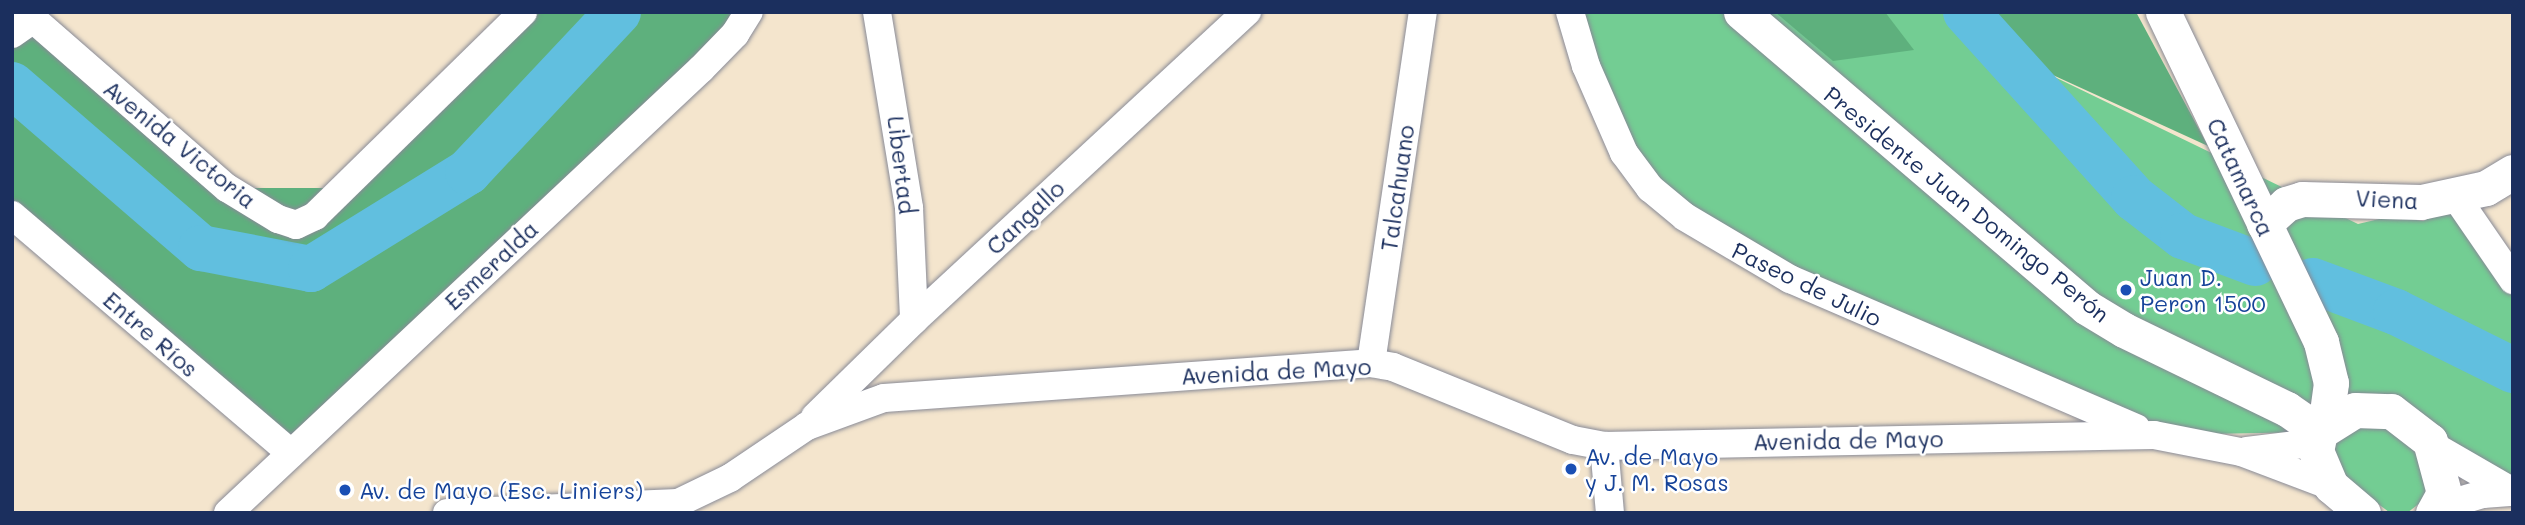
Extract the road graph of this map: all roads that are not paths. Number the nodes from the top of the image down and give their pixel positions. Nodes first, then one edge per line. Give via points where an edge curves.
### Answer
1 (523, 12) edge
2 (749, 12) edge
3 (877, 12) edge
4 (1247, 12) edge
5 (1423, 12) edge
6 (1570, 12) edge
7 (1741, 12) edge
8 (2163, 12) edge
9 (23, 22) edge
10 (2513, 172) edge
11 (2456, 197) junction
12 (12, 215) edge
13 (2264, 224) junction
14 (2513, 280) edge
15 (914, 320) junction
16 (2321, 342) junction
17 (1371, 363) junction
18 (2391, 411) junction
19 (807, 426) junction
20 (2321, 432) junction
21 (2154, 435) junction
22 (1604, 446) junction
23 (2432, 446) junction
24 (2241, 452) junction
25 (291, 453) junction
26 (730, 478) junction
27 (2330, 486) junction
28 (646, 509) edge
29 (2436, 511) edge
30 (228, 513) edge
31 (447, 513) edge
32 (711, 513) edge
33 (1610, 513) edge
34 (2364, 513) edge

1 - 9 street, Avenida Victoria via 315,216 296,225 227,188
2 - 25 street, Esmeralda via 701,69
3 - 15 street, Libertad via 909,208
4 - 15 street, Cangallo
5 - 17 street, Talcahuano
6 - 21 street, Paseo de Julio via 1586,66 1624,153 1650,188 1685,217 1790,279
7 - 20 street, Presidente Juan Domingo Perón via 2086,307 2124,331 2287,409
8 - 13 street, Catamarca
10 - 11 street, Viena via 2486,188
11 - 13 street, Viena via 2421,202 2302,198 2286,204
11 - 14 street
12 - 25 street, Entre Ríos
13 - 16 street, Catamarca
15 - 19 street, Cangallo
16 - 18 street, Catamarca via 2346,377
16 - 20 street, Catamarca via 2331,383
17 - 19 street, Avenida de Mayo via 914,395 855,406
17 - 22 street, Avenida de Mayo via 1393,367 1573,440
18 - 20 street via 2355,410
18 - 23 street, Catamarca via 2418,429
19 - 26 street, Avenida de Mayo
20 - 24 street, Avenida de Mayo via 2303,444
20 - 27 street, Catamarca via 2318,463
21 - 22 street, Avenida de Mayo
21 - 24 street, Avenida de Mayo
22 - 33 street
23 - 29 street via 2444,494
23 - 29 street via 2513,492 2483,494
24 - 27 street, Avenida de Mayo
25 - 30 street, Esmeralda
26 - 28 street, Avenida de Mayo via 691,499
26 - 32 street
27 - 34 street
28 - 31 street, Avenida de Mayo

